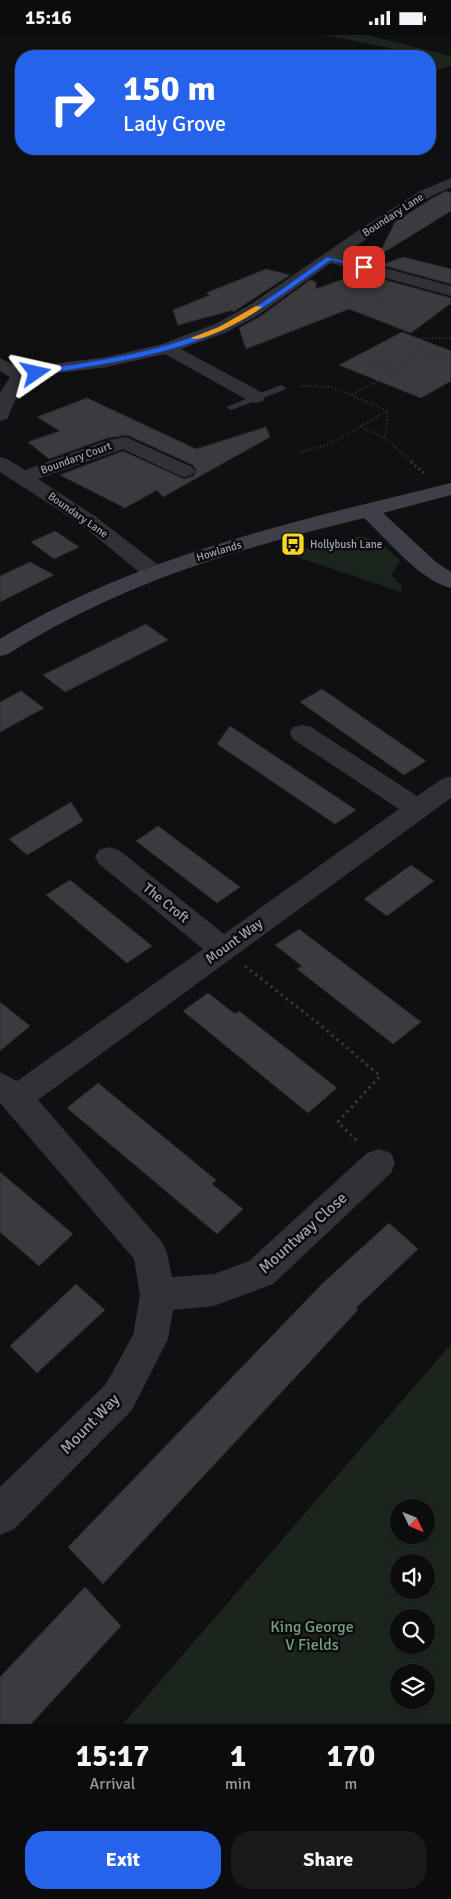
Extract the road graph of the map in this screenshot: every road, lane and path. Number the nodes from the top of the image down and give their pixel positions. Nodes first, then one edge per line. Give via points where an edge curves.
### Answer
1 (451, 182) edge
2 (330, 258) junction
3 (451, 291) edge
4 (451, 338) edge
5 (167, 348) junction
6 (451, 356) edge
7 (418, 359) junction
8 (0, 363) edge
9 (370, 364) dead end
10 (21, 376) junction
11 (416, 383) dead end
12 (281, 388) joint
13 (351, 395) junction
14 (256, 397) junction
15 (231, 407) dead end
16 (388, 411) junction
17 (0, 415) edge
18 (361, 427) junction
19 (385, 438) junction
20 (300, 452) dead end
21 (0, 463) edge
22 (185, 471) dead end
23 (23, 478) junction
24 (447, 490) edge
25 (370, 511) junction
26 (153, 572) junction
27 (447, 575) edge
28 (0, 649) edge
29 (302, 733) dead end
30 (451, 785) edge
31 (418, 809) junction
32 (110, 857) dead end
33 (222, 949) junction
34 (9, 1091) edge
35 (379, 1163) joint
36 (158, 1295) junction
37 (0, 1515) edge

1 - 2 street, Boundary Lane via 425,194
2 - 3 street
2 - 5 street, Boundary Lane via 254,310 221,328
4 - 7 path via 420,338
5 - 10 street, Boundary Lane
5 - 14 street
6 - 7 path
7 - 9 path
7 - 11 path
7 - 13 path
8 - 10 street
10 - 17 street via 13,384
12 - 13 path via 293,385 332,387
12 - 14 lane
13 - 16 path
14 - 15 lane
16 - 18 path
16 - 19 path
18 - 19 path
18 - 20 path via 330,444
19 - 24 path
21 - 23 street, Boundary Lane
22 - 23 street, Boundary Court via 126,443 115,444
23 - 26 street, Boundary Lane via 89,521
24 - 25 street, Howlands
25 - 26 street, Howlands via 282,532
25 - 27 street via 428,567
26 - 28 street, Howlands via 57,615
29 - 31 street
30 - 31 street, Mount Way
31 - 33 street, Mount Way
32 - 33 street, The Croft
33 - 34 street, Mount Way
33 - 35 path via 380,1076 338,1122
34 - 36 street, Mount Way via 150,1253
35 - 36 street, Mountway Close via 261,1273 214,1290
36 - 37 street, Mount Way via 150,1339 119,1397

